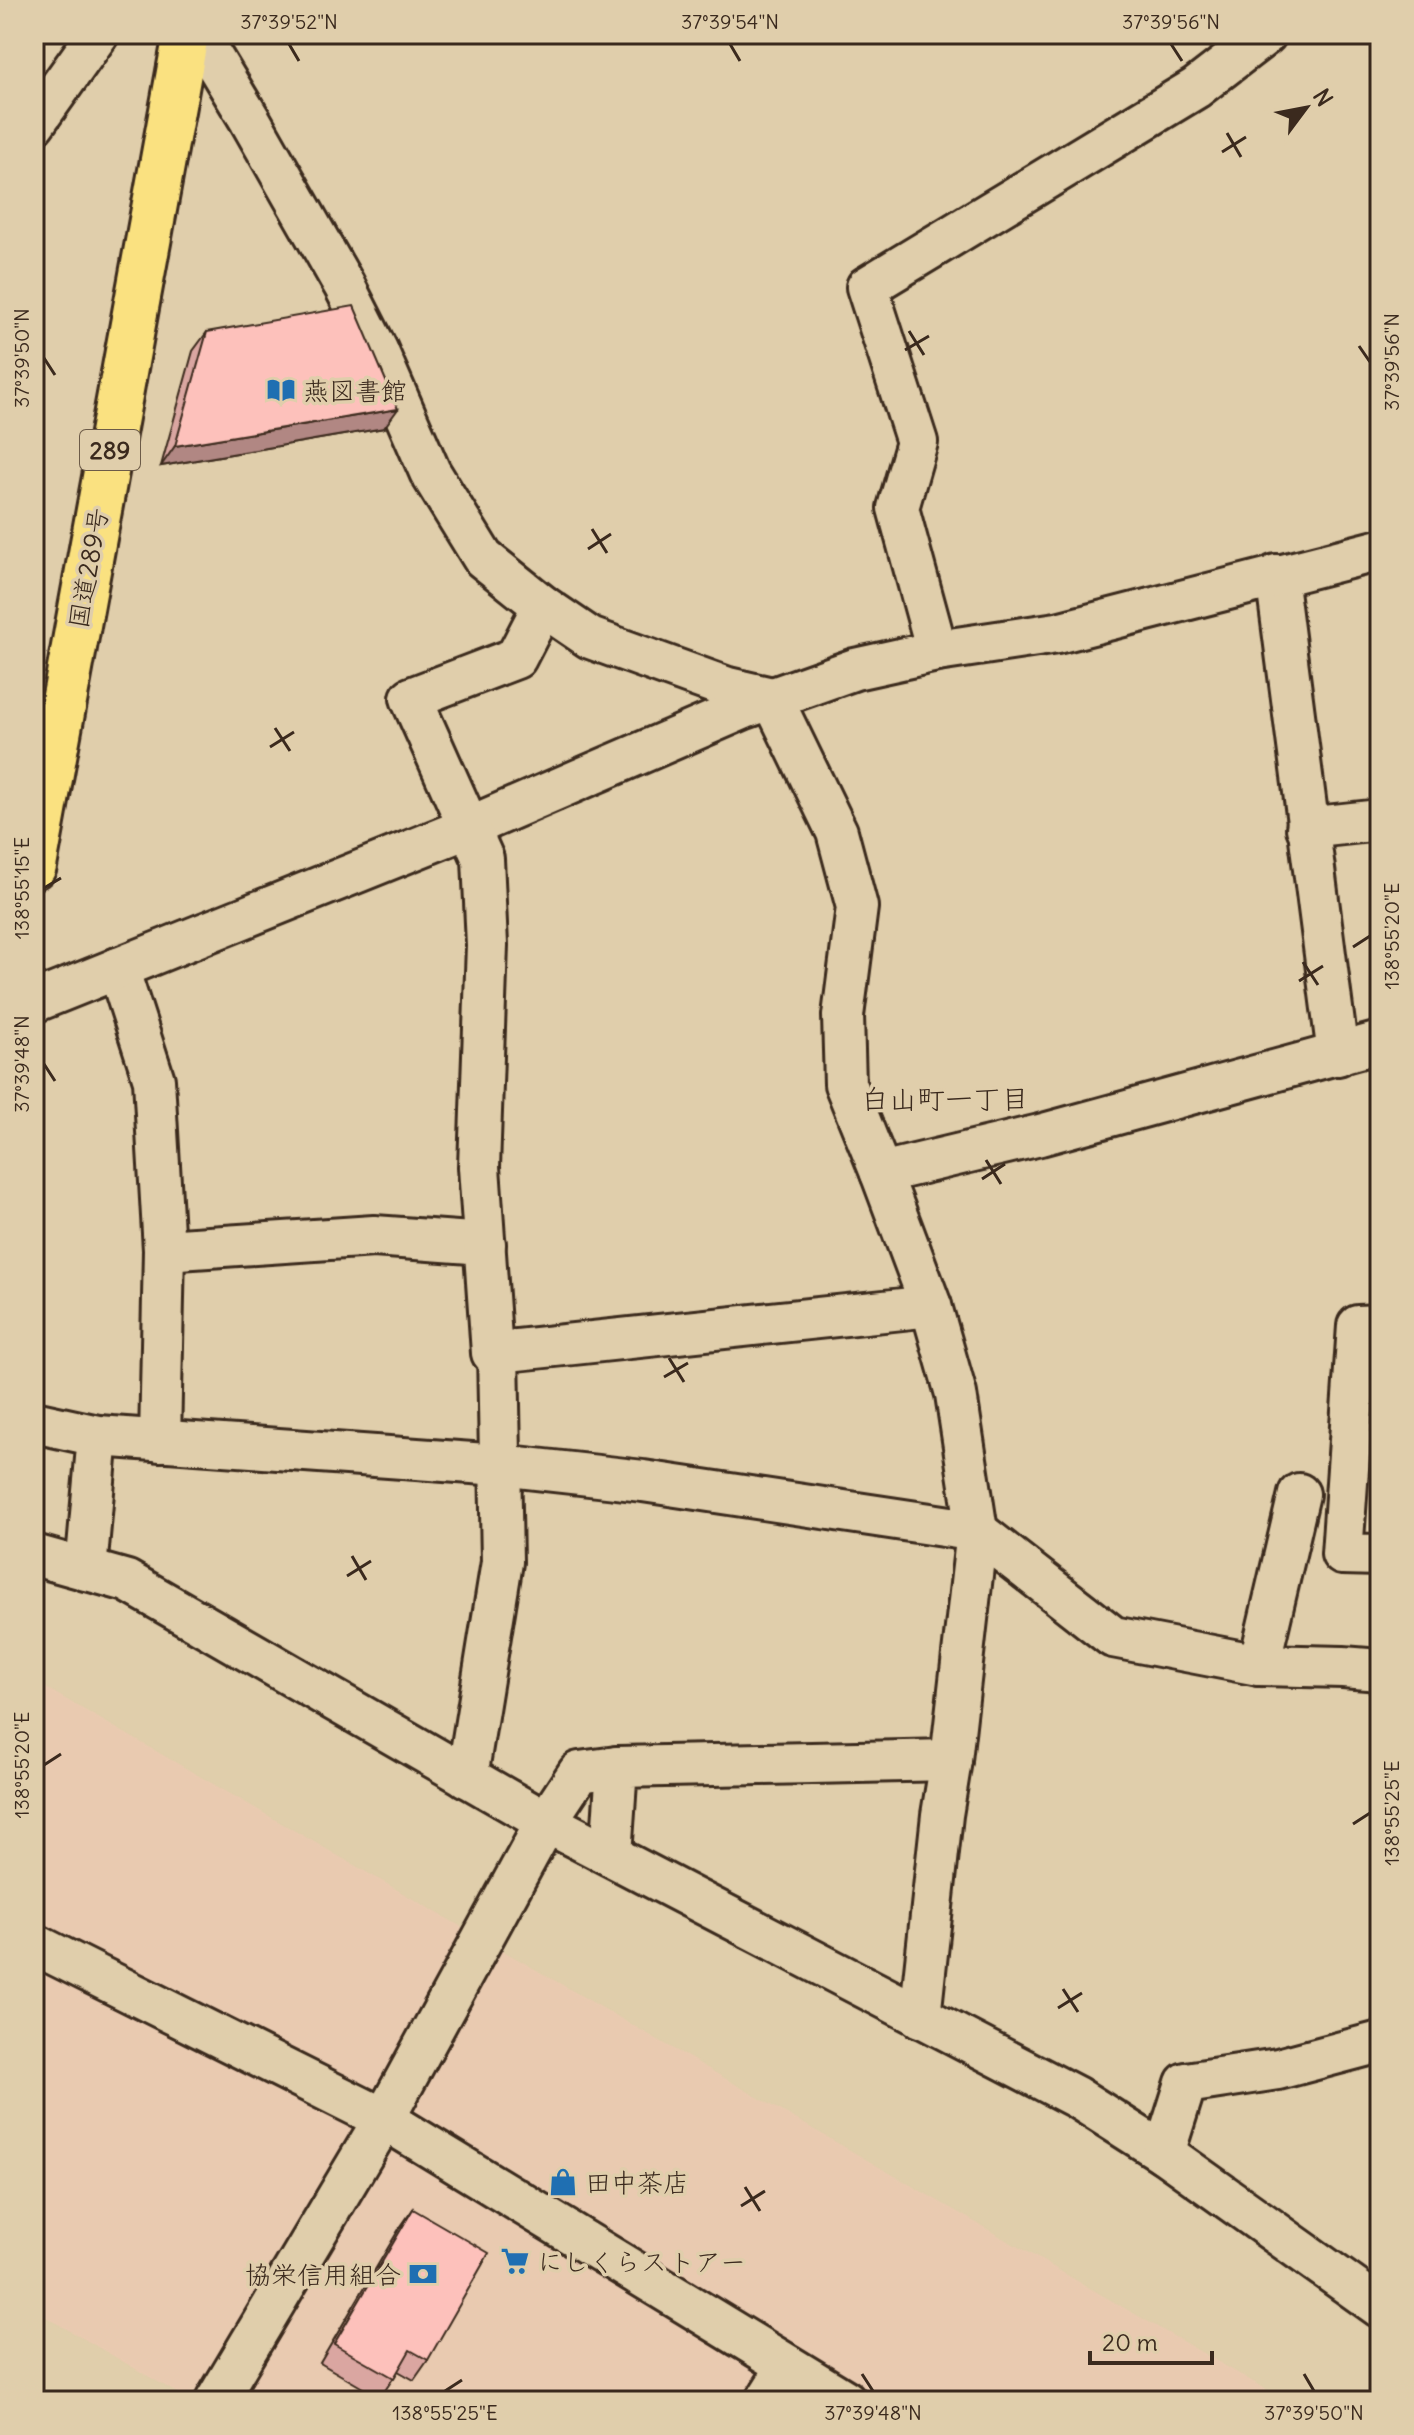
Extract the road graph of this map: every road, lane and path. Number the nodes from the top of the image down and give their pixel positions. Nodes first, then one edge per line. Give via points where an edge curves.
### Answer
1 (98, 34) edge
2 (186, 34) edge
3 (198, 34) edge
4 (1266, 34) edge
5 (34, 124) edge
6 (1380, 550) edge
7 (1276, 575) junction
8 (543, 606) junction
9 (937, 651) junction
10 (772, 698) junction
11 (1380, 820) edge
12 (467, 828) junction
13 (1307, 828) junction
14 (34, 866) edge
15 (118, 968) junction
16 (34, 1002) edge
17 (1380, 1042) edge
18 (1338, 1055) junction
19 (881, 1173) junction
20 (485, 1244) junction
21 (164, 1250) junction
22 (931, 1306) junction
23 (1380, 1325) edge
24 (498, 1352) junction
25 (34, 1422) edge
26 (98, 1436) junction
27 (160, 1441) junction
28 (500, 1465) junction
29 (1299, 1494) dead end
30 (977, 1531) junction
31 (34, 1555) edge
32 (1380, 1555) edge
33 (86, 1570) junction
34 (1259, 1665) junction
35 (1380, 1670) edge
36 (951, 1760) junction
37 (617, 1767) junction
38 (467, 1777) junction
39 (546, 1822) junction
40 (611, 1855) junction
41 (34, 1944) edge
42 (920, 2017) junction
43 (1380, 2042) edge
44 (384, 2119) junction
45 (1164, 2153) junction
46 (1380, 2307) edge
47 (788, 2366) junction
48 (216, 2401) edge
49 (766, 2401) edge
50 (846, 2401) edge

1 - 5 street
2 - 14 highway, 国道289号 / 289
3 - 8 street via 344,285 430,472 483,558
4 - 9 street via 1196,88 867,287 917,442 898,508
6 - 7 street
7 - 9 street via 1057,633
7 - 13 street
8 - 10 street via 590,638 728,688
8 - 12 street via 516,658 411,698
9 - 10 street via 855,669
10 - 12 street
10 - 19 street via 837,832 857,907 843,1016 845,1084
11 - 13 street
12 - 15 street
12 - 20 street via 483,859 487,945 479,1167
13 - 18 street
15 - 16 street
15 - 21 street via 154,1080
17 - 18 street
18 - 19 street
19 - 22 street
20 - 21 street via 374,1236
20 - 24 street via 492,1353
21 - 27 street
22 - 24 street
22 - 30 street via 956,1394
23 - 32 street via 1358,1326 1342,1554
24 - 28 street
25 - 26 street
26 - 27 street
26 - 33 street
27 - 28 street
28 - 30 street
28 - 38 street via 502,1562
29 - 34 street
30 - 34 street via 1113,1637
30 - 36 street
31 - 33 street
33 - 38 street via 127,1581
34 - 35 street
36 - 37 street
36 - 42 street
37 - 39 street via 579,1772
37 - 40 street
38 - 39 street
39 - 40 street
39 - 44 street
40 - 42 street
41 - 44 street
42 - 45 street via 1076,2097
43 - 45 street via 1278,2069 1186,2083
44 - 47 street
44 - 48 street
45 - 46 street
47 - 49 street
47 - 50 street

